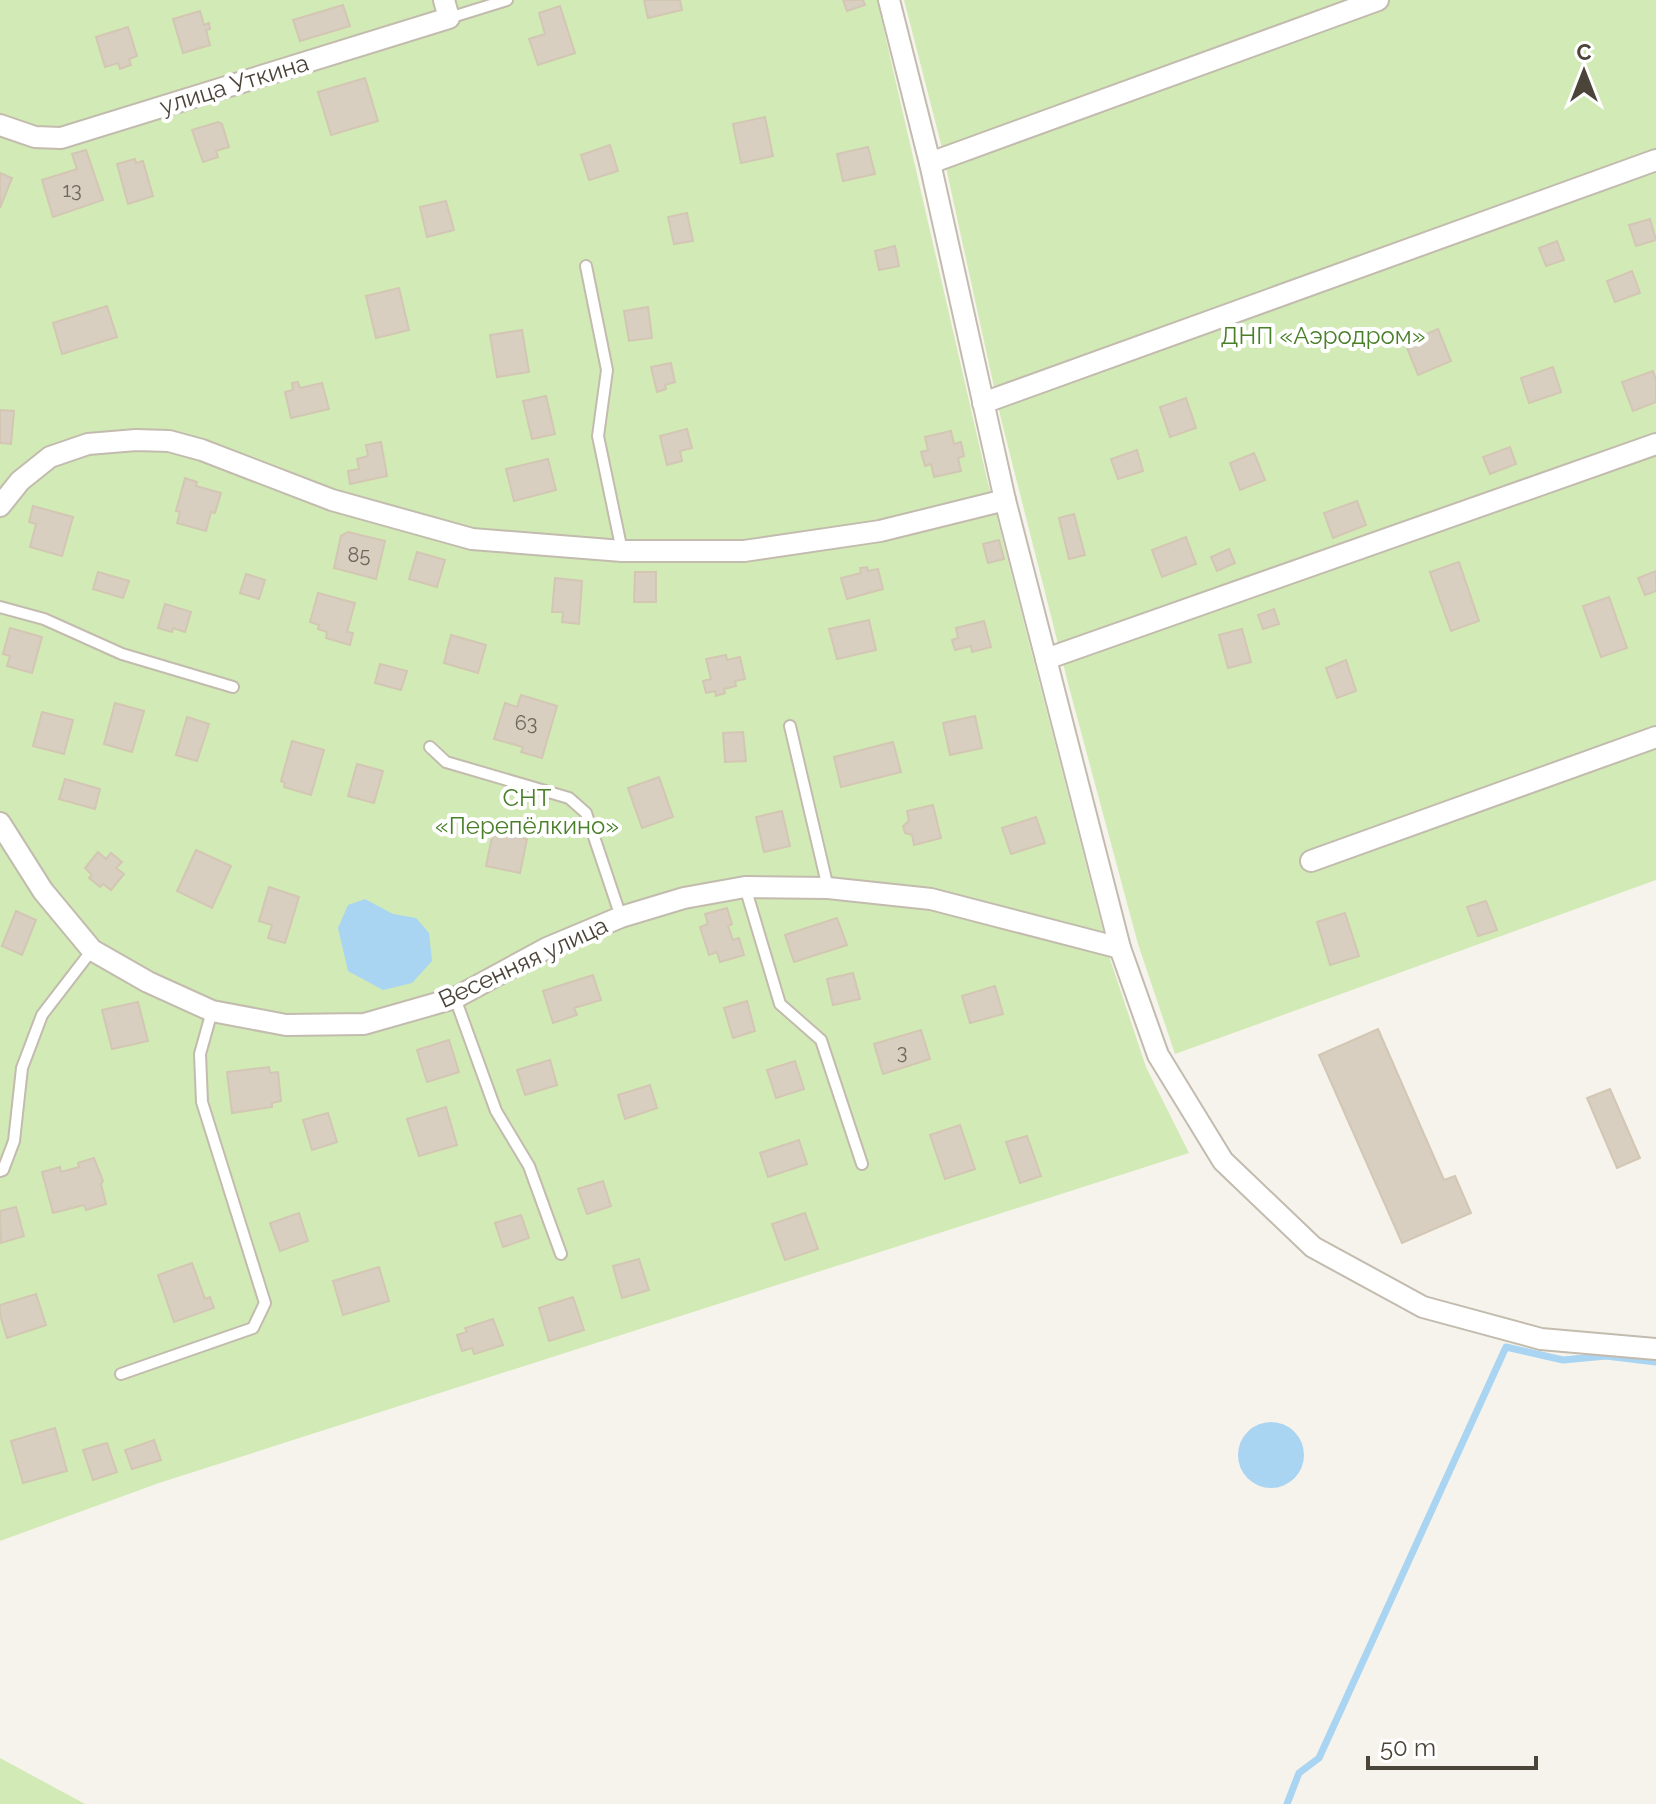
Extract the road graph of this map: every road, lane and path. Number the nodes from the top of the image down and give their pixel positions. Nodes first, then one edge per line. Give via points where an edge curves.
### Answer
1 (507, 0) edge
2 (889, 0) edge
3 (1378, 0) edge
4 (446, 9) edge
5 (0, 125) edge
6 (1656, 160) edge
7 (930, 163) junction
8 (586, 266) dead end
9 (983, 403) junction
10 (1656, 444) edge
11 (1005, 500) junction
12 (0, 506) edge
13 (622, 551) junction
14 (0, 607) edge
15 (1046, 659) junction
16 (233, 687) dead end
17 (790, 726) dead end
18 (1656, 737) edge
19 (430, 747) dead end
20 (0, 823) edge
21 (1311, 861) dead end
22 (745, 887) junction
23 (828, 888) junction
24 (621, 917) junction
25 (1120, 948) junction
26 (92, 950) junction
27 (455, 998) junction
28 (212, 1011) junction
29 (862, 1164) dead end
30 (0, 1171) edge
31 (561, 1254) dead end
32 (1656, 1349) edge
33 (121, 1374) dead end

1 - 4 lane
2 - 7 street
3 - 7 street
4 - 5 street, улица Уткина via 61,138 35,137
6 - 9 street
7 - 9 street
8 - 13 lane via 607,370 598,436
9 - 11 street
10 - 15 street
11 - 13 street via 880,531 744,551
11 - 15 street
12 - 13 street via 50,457 88,444 169,441 332,500 472,539
14 - 16 lane via 44,619 122,654
15 - 25 street
17 - 23 lane
18 - 21 street
19 - 24 lane via 446,762 569,798 586,813
20 - 26 street, Весенняя улица via 43,891
22 - 23 street, Весенняя улица
22 - 24 street, Весенняя улица
22 - 29 lane via 780,1004 821,1040
23 - 25 street, Весенняя улица via 931,899
24 - 27 street, Весенняя улица via 547,948
25 - 32 street via 1158,1055 1223,1161 1313,1247 1423,1307 1541,1339
26 - 28 street, Весенняя улица
26 - 30 lane via 42,1015 22,1068 14,1141
27 - 28 street, Весенняя улица via 364,1024 286,1025
27 - 31 lane via 496,1111 529,1166
28 - 33 lane via 200,1054 202,1102 265,1303 253,1328

